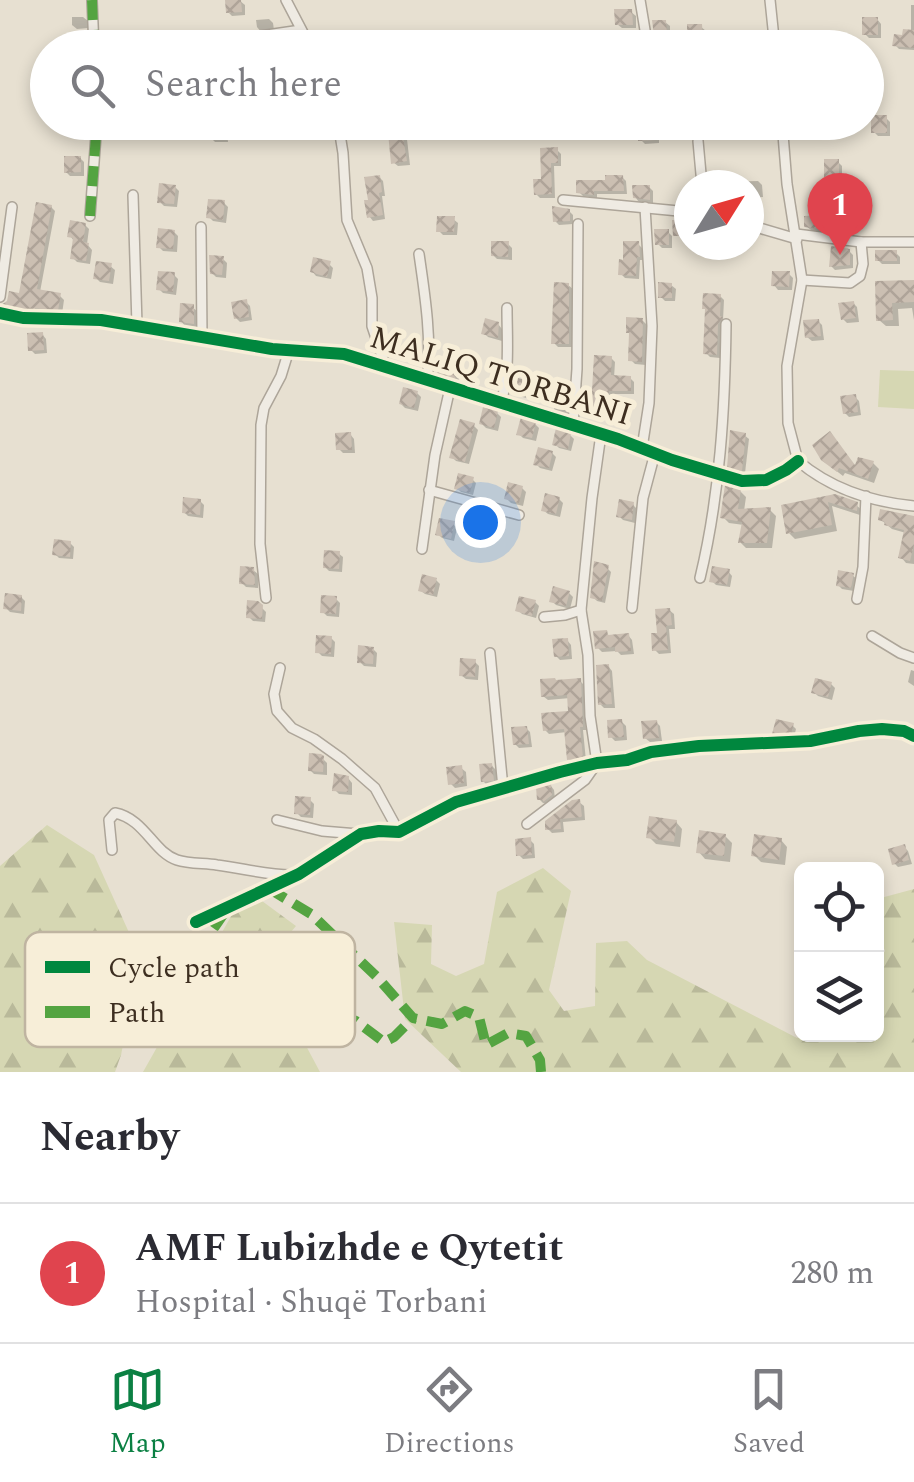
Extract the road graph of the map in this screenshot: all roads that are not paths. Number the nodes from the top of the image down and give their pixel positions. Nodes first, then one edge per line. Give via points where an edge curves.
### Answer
1 (92, 0) edge
2 (286, 0) edge
3 (640, 0) edge
4 (770, 0) edge
5 (93, 30) edge
6 (302, 30) edge
7 (645, 30) edge
8 (773, 30) edge
9 (96, 140) edge
10 (341, 140) edge
11 (784, 140) edge
12 (698, 142) dead end
13 (701, 170) edge
14 (133, 195) dead end
15 (562, 200) dead end
16 (645, 206) junction
17 (12, 207) dead end
18 (674, 210) edge
19 (90, 216) dead end
20 (578, 224) dead end
21 (200, 227) dead end
22 (764, 229) edge
23 (796, 237) junction
24 (861, 242) junction
25 (914, 242) edge
26 (419, 254) dead end
27 (802, 280) junction
28 (0, 297) edge
29 (507, 308) dead end
30 (0, 314) edge
31 (726, 324) dead end
32 (137, 326) junction
33 (202, 337) junction
34 (289, 350) junction
35 (386, 368) junction
36 (427, 381) junction
37 (450, 388) junction
38 (501, 403) junction
39 (574, 425) junction
40 (601, 434) junction
41 (642, 448) junction
42 (655, 454) junction
43 (798, 461) junction
44 (718, 475) junction
45 (429, 490) junction
46 (866, 496) junction
47 (914, 506) edge
48 (519, 515) dead end
49 (422, 549) dead end
50 (700, 578) dead end
51 (266, 598) dead end
52 (857, 598) dead end
53 (632, 608) dead end
54 (581, 610) junction
55 (544, 616) dead end
56 (872, 636) dead end
57 (490, 654) dead end
58 (914, 658) edge
59 (280, 668) dead end
60 (914, 736) edge
61 (597, 763) junction
62 (502, 788) junction
63 (277, 820) dead end
64 (527, 824) dead end
65 (399, 832) junction
66 (361, 834) junction
67 (112, 850) dead end
68 (300, 874) junction
69 (196, 922) dead end

1 - 5 street
2 - 6 street
3 - 7 street
4 - 8 street
9 - 19 street
10 - 35 street via 347,220 367,268 372,326
11 - 23 street
12 - 13 street
14 - 32 street
15 - 16 street
16 - 18 street
16 - 41 street via 652,326
17 - 28 street
20 - 39 street
21 - 33 street
22 - 23 street
23 - 24 street
23 - 27 street
24 - 25 street
24 - 27 street via 860,276 850,283
26 - 36 street, MALIQ TORBANI
27 - 43 street via 787,366 788,423
29 - 38 street, MALIQ TORBANI
30 - 32 street, MALIQ TORBANI
31 - 44 street
32 - 33 street, MALIQ TORBANI
33 - 34 street, MALIQ TORBANI
34 - 35 street, MALIQ TORBANI via 344,354
34 - 51 street via 261,425
35 - 36 street, MALIQ TORBANI
36 - 37 street, MALIQ TORBANI
37 - 38 street, MALIQ TORBANI
37 - 45 street
38 - 39 street, MALIQ TORBANI
39 - 40 street, MALIQ TORBANI
40 - 41 street, MALIQ TORBANI
40 - 54 street
41 - 42 street, MALIQ TORBANI
42 - 44 street, MALIQ TORBANI
42 - 53 street via 643,498
43 - 44 street, MALIQ TORBANI via 766,480
43 - 46 street via 838,488
44 - 50 street
45 - 48 street
45 - 49 street
46 - 47 street
46 - 52 street
54 - 55 street
54 - 61 street
56 - 58 street
57 - 62 street
59 - 65 street via 277,711 375,788
60 - 61 street via 882,729
61 - 62 street
61 - 64 street
62 - 65 street via 456,802
63 - 66 street
65 - 66 street
66 - 68 street
67 - 68 street via 110,820 126,815 175,860
68 - 69 street

